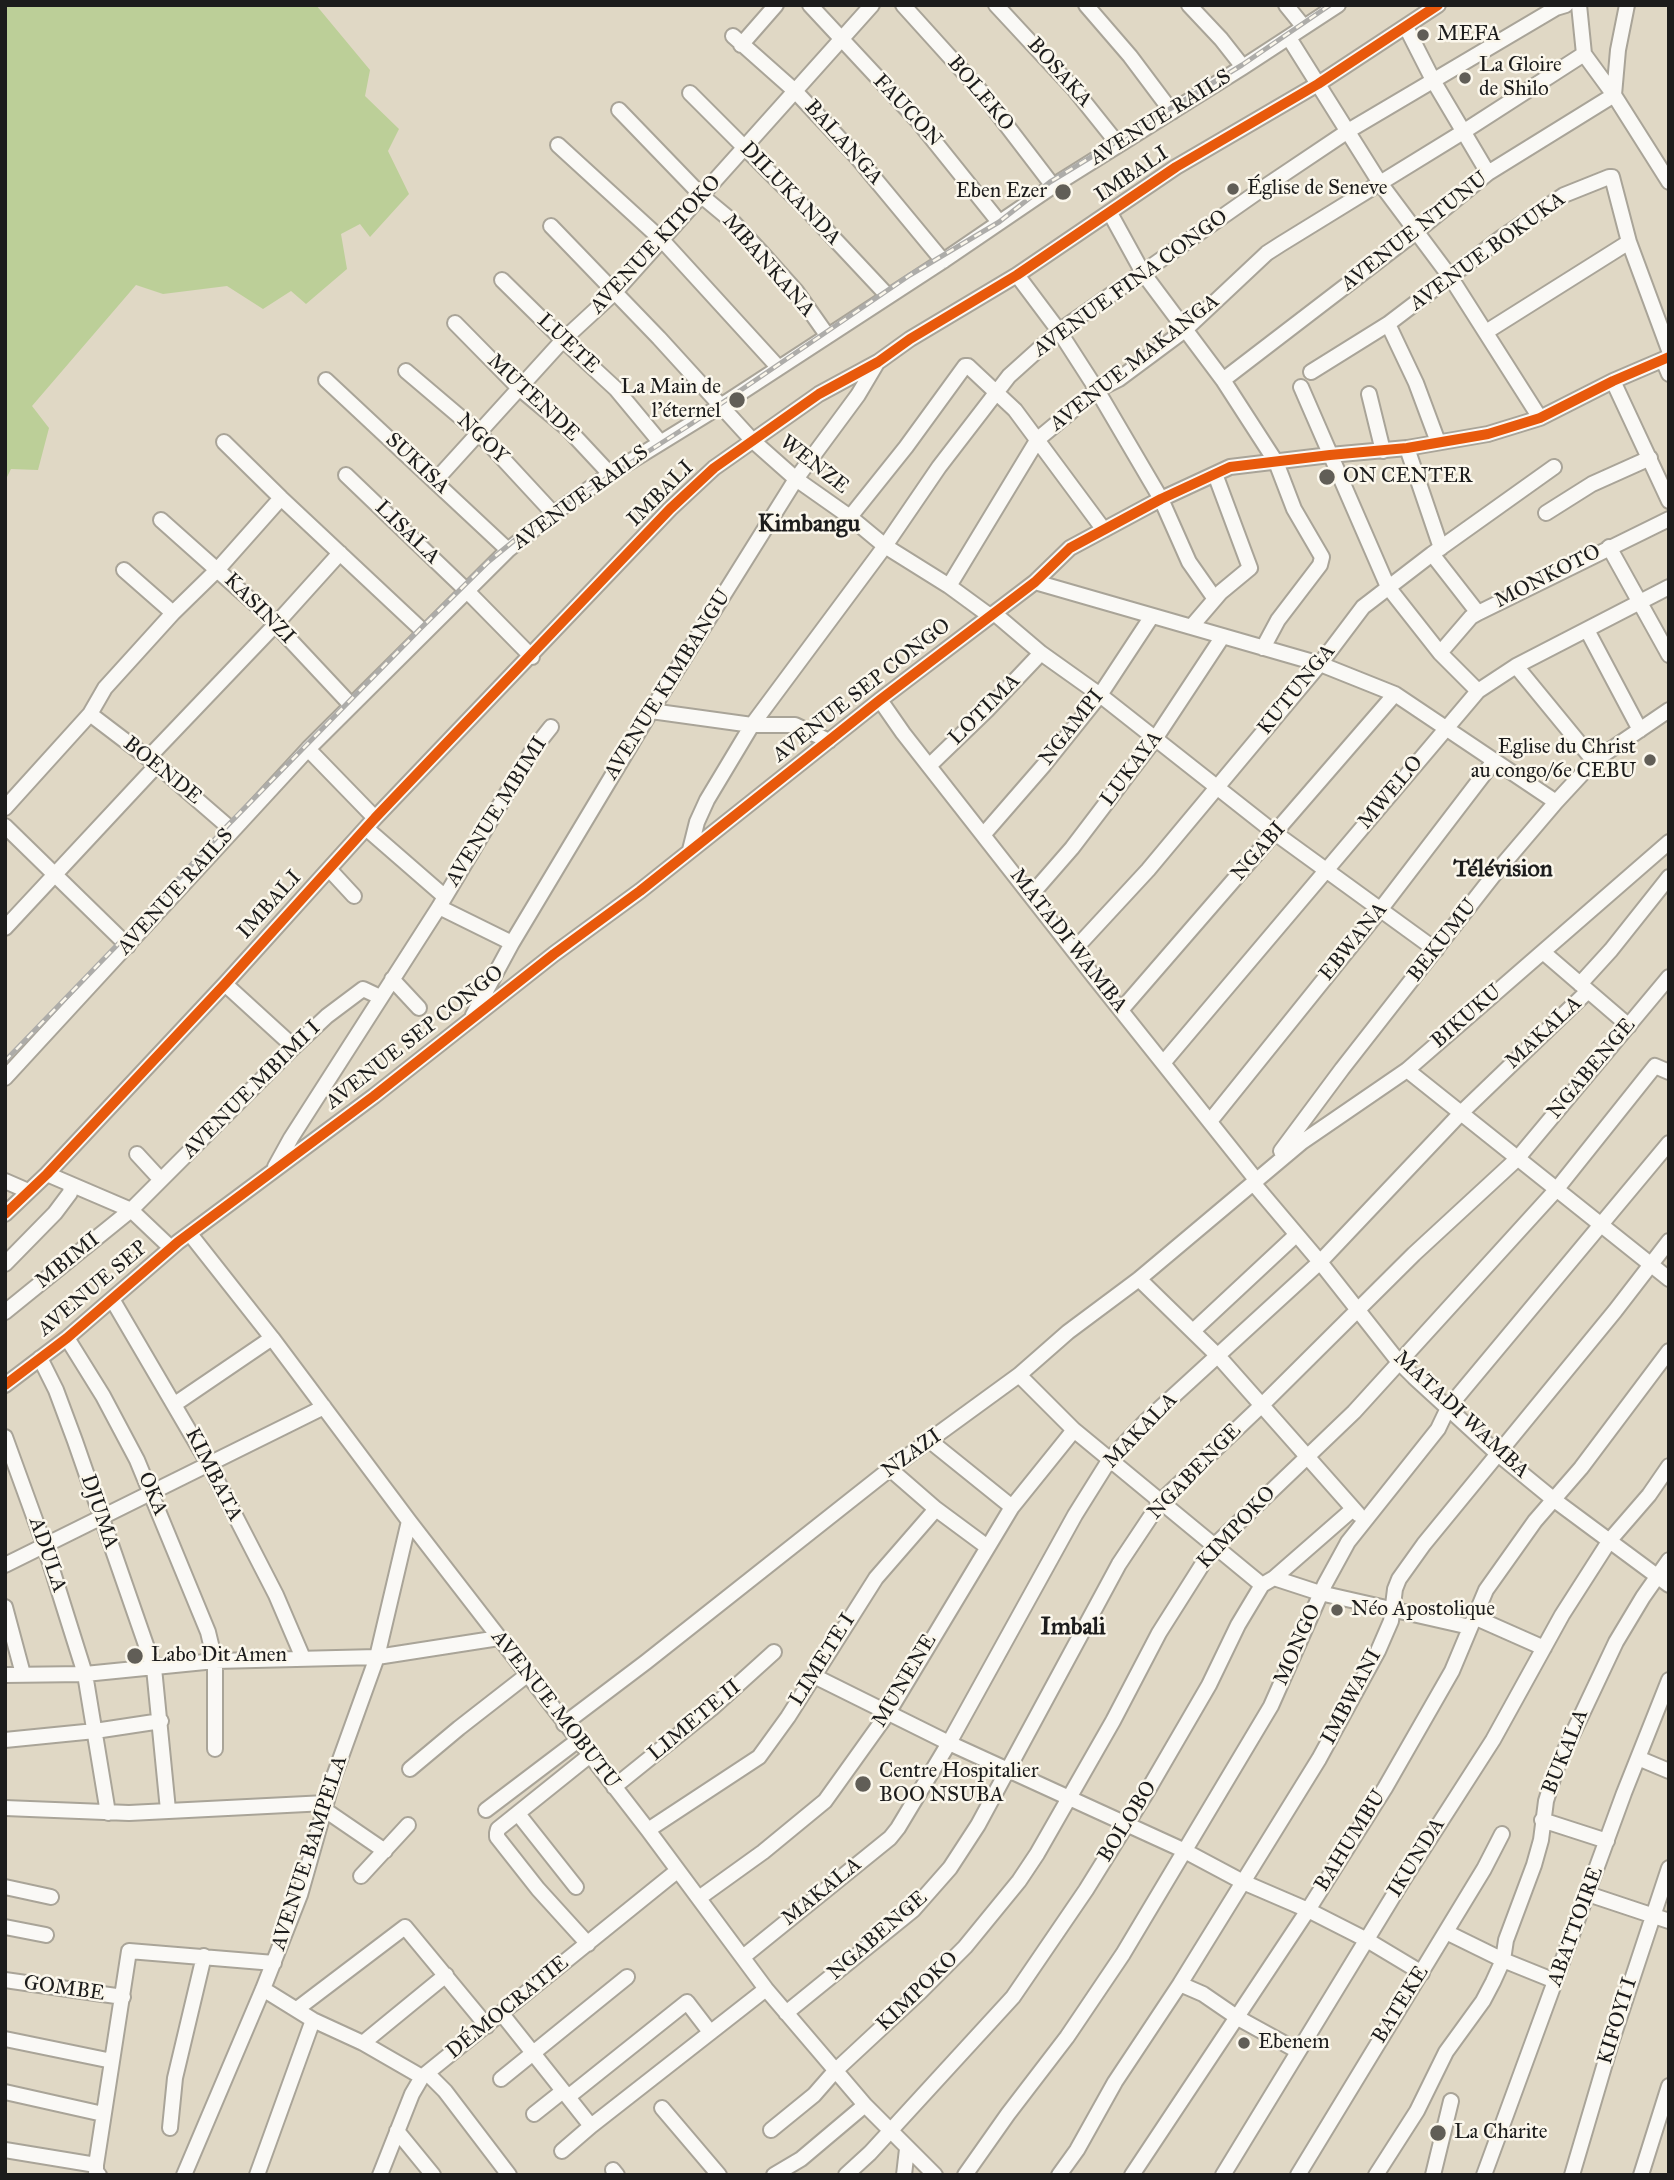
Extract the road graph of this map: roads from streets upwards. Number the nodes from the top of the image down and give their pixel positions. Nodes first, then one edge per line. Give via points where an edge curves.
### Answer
1 (776, 5) edge
2 (810, 5) edge
3 (872, 5) edge
4 (903, 5) edge
5 (996, 5) edge
6 (1086, 5) edge
7 (1189, 5) edge
8 (1286, 5) edge
9 (1338, 5) edge
10 (1438, 5) edge
11 (1566, 5) edge
12 (1579, 5) edge
13 (1627, 5) edge
14 (1303, 26) junction
15 (1406, 27) junction
16 (1289, 38) junction
17 (841, 41) junction
18 (1584, 54) junction
19 (1243, 67) junction
20 (1434, 82) junction
21 (1318, 84) junction
22 (795, 91) junction
23 (691, 93) dead end
24 (1614, 95) junction
25 (619, 110) dead end
26 (1172, 112) junction
27 (1348, 131) junction
28 (1463, 132) junction
29 (1118, 144) junction
30 (558, 145) dead end
31 (746, 149) junction
32 (1488, 173) junction
33 (1669, 182) edge
34 (1380, 183) junction
35 (1053, 186) junction
36 (703, 197) junction
37 (1110, 213) junction
38 (999, 222) junction
39 (551, 226) dead end
40 (1416, 232) junction
41 (662, 240) junction
42 (1629, 242) junction
43 (943, 261) junction
44 (1143, 273) junction
45 (1017, 275) junction
46 (1451, 278) junction
47 (502, 280) dead end
48 (615, 292) junction
49 (887, 295) junction
50 (456, 323) dead end
51 (1388, 324) junction
52 (1185, 330) junction
53 (1059, 331) junction
54 (1486, 332) junction
55 (827, 335) junction
56 (563, 340) junction
57 (1667, 360) edge
58 (878, 362) junction
59 (778, 367) junction
60 (406, 371) dead end
61 (1311, 372) dead end
62 (326, 380) dead end
63 (1223, 380) junction
64 (1613, 381) junction
65 (1301, 387) dead end
66 (519, 388) junction
67 (1097, 390) junction
68 (995, 391) junction
69 (1369, 394) dead end
70 (722, 405) junction
71 (1540, 418) junction
72 (480, 433) junction
73 (1038, 439) junction
74 (752, 440) junction
75 (224, 442) dead end
76 (660, 442) junction
77 (1438, 442) junction
78 (1407, 448) junction
79 (1382, 451) junction
80 (1330, 455) junction
81 (1650, 458) junction
82 (1276, 462) junction
83 (1554, 467) dead end
84 (610, 474) junction
85 (1215, 474) junction
86 (346, 475) dead end
87 (796, 480) junction
88 (435, 481) junction
89 (281, 498) junction
90 (1161, 499) junction
91 (1669, 501) edge
92 (553, 513) junction
93 (1546, 513) dead end
94 (850, 517) junction
95 (1669, 519) edge
96 (161, 520) dead end
97 (1104, 530) junction
98 (885, 546) junction
99 (1609, 547) junction
100 (508, 550) junction
101 (1436, 551) junction
102 (340, 552) junction
103 (218, 569) junction
104 (124, 570) dead end
105 (1035, 582) junction
106 (949, 586) junction
107 (1388, 587) junction
108 (1669, 587) edge
109 (467, 591) junction
110 (1215, 599) junction
111 (1640, 602) junction
112 (173, 612) junction
113 (1478, 613) junction
114 (992, 614) junction
115 (1152, 616) junction
116 (275, 624) junction
117 (1191, 627) junction
118 (1587, 630) junction
119 (424, 632) junction
120 (1223, 636) junction
121 (1263, 648) junction
122 (1041, 653) junction
123 (1440, 653) junction
124 (1669, 655) edge
125 (532, 657) junction
126 (1320, 664) junction
127 (1516, 666) junction
128 (1478, 691) junction
129 (1395, 694) junction
130 (1100, 695) junction
131 (880, 700) junction
132 (351, 705) junction
133 (651, 710) junction
134 (1669, 710) edge
135 (90, 714) junction
136 (752, 725) junction
137 (551, 727) dead end
138 (1446, 727) junction
139 (1640, 730) junction
140 (1155, 739) junction
141 (829, 741) junction
142 (308, 749) junction
143 (152, 761) junction
144 (1494, 761) junction
145 (1594, 761) junction
146 (929, 766) junction
147 (1216, 789) junction
148 (1556, 802) junction
149 (5, 808) edge
150 (371, 824) junction
151 (5, 826) edge
152 (232, 830) junction
153 (1275, 833) junction
154 (984, 834) junction
155 (1669, 842) edge
156 (690, 850) junction
157 (329, 869) junction
158 (1327, 870) junction
159 (56, 874) junction
160 (1669, 877) edge
161 (1031, 895) junction
162 (354, 896) dead end
163 (442, 901) junction
164 (1380, 910) junction
165 (5, 928) edge
166 (512, 943) junction
167 (128, 946) junction
168 (1074, 950) junction
169 (1436, 950) junction
170 (1543, 952) junction
171 (1669, 977) edge
172 (392, 979) junction
173 (225, 984) junction
174 (1584, 988) junction
175 (380, 997) junction
176 (419, 1008) dead end
177 (1122, 1009) junction
178 (472, 1017) junction
179 (1629, 1026) junction
180 (293, 1047) junction
181 (1164, 1062) junction
182 (1407, 1070) junction
183 (1669, 1072) edge
184 (6, 1077) edge
185 (1461, 1113) junction
186 (1211, 1120) junction
187 (1669, 1143) edge
188 (136, 1154) dead end
189 (1517, 1159) junction
190 (1271, 1167) junction
191 (273, 1171) junction
192 (47, 1174) junction
193 (161, 1180) junction
194 (5, 1181) edge
195 (1256, 1182) junction
196 (71, 1185) junction
197 (1556, 1190) junction
198 (28, 1191) junction
199 (131, 1210) junction
200 (5, 1214) edge
201 (1600, 1225) junction
202 (190, 1234) junction
203 (1296, 1235) junction
204 (1669, 1241) edge
205 (171, 1248) junction
206 (1320, 1262) junction
207 (5, 1264) edge
208 (1652, 1265) junction
209 (1139, 1279) junction
210 (1669, 1279) edge
211 (112, 1298) junction
212 (1358, 1311) junction
213 (5, 1312) edge
214 (1193, 1331) junction
215 (67, 1338) junction
216 (272, 1338) junction
217 (1669, 1351) edge
218 (1219, 1357) junction
219 (40, 1358) junction
220 (1398, 1361) junction
221 (1019, 1374) junction
222 (5, 1385) edge
223 (176, 1404) junction
224 (1262, 1405) junction
225 (324, 1407) junction
226 (1448, 1408) junction
227 (1074, 1430) junction
228 (5, 1437) edge
229 (930, 1441) junction
230 (1498, 1454) junction
231 (1307, 1456) junction
232 (1110, 1459) junction
233 (208, 1463) junction
234 (1669, 1466) edge
235 (890, 1469) junction
236 (150, 1492) junction
237 (1553, 1499) junction
238 (1161, 1501) junction
239 (1012, 1507) junction
240 (936, 1509) junction
241 (1359, 1515) junction
242 (101, 1517) junction
243 (408, 1521) junction
244 (1610, 1540) junction
245 (986, 1546) junction
246 (1214, 1546) junction
247 (45, 1547) junction
248 (1669, 1560) edge
249 (5, 1565) edge
250 (1268, 1581) junction
251 (1663, 1581) edge
252 (1321, 1593) junction
253 (5, 1607) edge
254 (1394, 1608) junction
255 (1472, 1622) junction
256 (499, 1639) junction
257 (1544, 1648) junction
258 (774, 1652) dead end
259 (377, 1657) junction
260 (303, 1658) junction
261 (215, 1661) junction
262 (154, 1668) junction
263 (23, 1674) junction
264 (85, 1674) junction
265 (5, 1675) edge
266 (527, 1675) junction
267 (814, 1676) junction
268 (1669, 1680) edge
269 (888, 1713) junction
270 (161, 1721) junction
271 (564, 1724) junction
272 (95, 1731) junction
273 (5, 1740) edge
274 (577, 1741) junction
275 (949, 1743) junction
276 (215, 1749) dead end
277 (589, 1756) junction
278 (1638, 1758) junction
279 (410, 1769) dead end
280 (1007, 1769) junction
281 (1669, 1771) edge
282 (614, 1787) junction
283 (1068, 1798) junction
284 (326, 1807) junction
285 (5, 1808) edge
286 (168, 1810) junction
287 (486, 1810) dead end
288 (108, 1813) junction
289 (519, 1815) junction
290 (1542, 1820) junction
291 (408, 1825) dead end
292 (1125, 1825) junction
293 (648, 1830) junction
294 (1502, 1834) dead end
295 (1607, 1841) junction
296 (1183, 1850) junction
297 (385, 1851) junction
298 (1669, 1868) edge
299 (677, 1871) junction
300 (361, 1876) dead end
301 (1243, 1882) junction
302 (5, 1886) edge
303 (576, 1887) dead end
304 (1588, 1894) junction
305 (51, 1897) dead end
306 (699, 1898) junction
307 (1308, 1910) junction
308 (1652, 1915) junction
309 (1669, 1922) edge
310 (5, 1927) edge
311 (1446, 1933) junction
312 (46, 1935) dead end
313 (1367, 1940) junction
314 (588, 1944) junction
315 (204, 1956) junction
316 (743, 1956) junction
317 (1503, 1960) junction
318 (274, 1963) junction
319 (1422, 1973) junction
320 (446, 1975) junction
321 (627, 1977) dead end
322 (5, 1980) edge
323 (1556, 1981) junction
324 (1180, 1984) junction
325 (263, 1989) junction
326 (766, 1989) junction
327 (122, 1997) junction
328 (297, 2009) junction
329 (786, 2013) junction
330 (502, 2014) junction
331 (1238, 2018) junction
332 (313, 2020) junction
333 (487, 2026) junction
334 (710, 2032) junction
335 (5, 2039) edge
336 (363, 2043) junction
337 (1298, 2051) junction
338 (533, 2054) junction
339 (112, 2061) junction
340 (835, 2071) junction
341 (424, 2075) junction
342 (501, 2079) dead end
343 (1669, 2086) edge
344 (5, 2092) edge
345 (565, 2094) junction
346 (1451, 2101) dead end
347 (865, 2105) junction
348 (662, 2108) dead end
349 (103, 2114) junction
350 (534, 2114) dead end
351 (591, 2126) junction
352 (170, 2128) dead end
353 (771, 2130) dead end
354 (889, 2130) junction
355 (397, 2131) junction
356 (908, 2149) junction
357 (5, 2150) edge
358 (562, 2151) dead end
359 (98, 2170) edge
360 (850, 2173) edge
361 (184, 2175) edge
362 (257, 2175) edge
363 (380, 2175) edge
364 (433, 2175) edge
365 (509, 2175) edge
366 (719, 2175) edge
367 (774, 2175) edge
368 (904, 2175) edge
369 (935, 2175) edge
370 (965, 2175) edge
371 (1059, 2175) edge
372 (1132, 2175) edge
373 (1223, 2175) edge
374 (1298, 2175) edge
375 (1376, 2175) edge
376 (1433, 2175) edge
377 (1484, 2175) edge
378 (1572, 2175) edge
379 (1641, 2175) edge

1 - 22 street, BALANGA via 737,41
2 - 17 street, FAUCON
3 - 17 street, AVENUE KITOKO
4 - 35 street, BOLEKO via 978,88
5 - 29 street, BOSAKA
6 - 26 street
7 - 19 street
8 - 14 street
9 - 14 street, AVENUE RAILS
10 - 15 street, IMBALI
11 - 20 street, AVENUE FINA CONGO
12 - 18 street
13 - 24 street
14 - 16 street, AVENUE RAILS
15 - 20 street
15 - 21 street, IMBALI
16 - 19 street, AVENUE RAILS
16 - 21 street
17 - 22 street, AVENUE KITOKO
17 - 38 street, FAUCON via 918,121
18 - 24 street
18 - 28 street, AVENUE MAKANGA
19 - 26 street, AVENUE RAILS
20 - 27 street, AVENUE FINA CONGO
20 - 28 street
21 - 27 street
21 - 37 street, IMBALI via 1176,167
22 - 31 street, AVENUE KITOKO
22 - 43 street, BALANGA
23 - 31 street, DILUKANDA
24 - 32 street, AVENUE NTUNU
24 - 33 street
25 - 36 street, MBANKANA
26 - 29 street, AVENUE RAILS
27 - 34 street
27 - 44 street, AVENUE FINA CONGO
28 - 32 street
28 - 34 street, AVENUE MAKANGA
29 - 35 street, AVENUE RAILS
30 - 41 street
31 - 36 street, AVENUE KITOKO
31 - 49 street, DILUKANDA
32 - 40 street, AVENUE NTUNU
34 - 40 street
34 - 52 street, AVENUE MAKANGA via 1267,253
35 - 38 street, AVENUE RAILS
36 - 41 street, AVENUE KITOKO
36 - 55 street, MBANKANA via 733,222 796,291
37 - 44 street
37 - 45 street, IMBALI
38 - 43 street, AVENUE RAILS
39 - 48 street, WENZE
40 - 46 street
40 - 63 street, AVENUE NTUNU
41 - 48 street, AVENUE KITOKO
41 - 59 street
42 - 46 street, AVENUE BOKUKA via 1614,181 1609,177 1564,195
42 - 54 street
42 - 57 street
43 - 49 street, AVENUE RAILS
44 - 52 street
44 - 53 street, AVENUE FINA CONGO
45 - 53 street
45 - 58 street, IMBALI
46 - 51 street, AVENUE BOKUKA
46 - 54 street
47 - 56 street, LUETE
48 - 56 street, AVENUE KITOKO
48 - 70 street, WENZE
49 - 55 street, AVENUE RAILS
50 - 66 street, MUTENDE
51 - 61 street, AVENUE BOKUKA
51 - 77 street
52 - 63 street
52 - 67 street, AVENUE MAKANGA
53 - 67 street
53 - 68 street, AVENUE FINA CONGO
54 - 71 street
55 - 59 street, AVENUE RAILS
56 - 66 street, AVENUE KITOKO
56 - 76 street, LUETE via 616,389
57 - 64 street, AVENUE SEP CONGO
58 - 74 street, IMBALI via 819,394
58 - 87 street, AVENUE KIMBANGU
59 - 70 street, AVENUE RAILS
60 - 72 street, NGOY
62 - 88 street, SUKISA
63 - 82 street
64 - 71 street, AVENUE SEP CONGO
64 - 81 street
65 - 80 street
66 - 72 street, AVENUE KITOKO
66 - 84 street, MUTENDE via 568,429
67 - 73 street, AVENUE MAKANGA
67 - 90 street
68 - 73 street
68 - 94 street via 968,366 962,368
68 - 98 street, AVENUE FINA CONGO
69 - 79 street
70 - 74 street, WENZE
70 - 76 street, AVENUE RAILS
71 - 77 street, AVENUE SEP CONGO via 1488,434
72 - 88 street, AVENUE KITOKO
72 - 92 street, NGOY
73 - 97 street
73 - 106 street, AVENUE MAKANGA
74 - 87 street, WENZE
74 - 125 street, IMBALI via 670,509
75 - 89 street
76 - 84 street, AVENUE RAILS
77 - 78 street, AVENUE SEP CONGO
78 - 79 street, AVENUE SEP CONGO
78 - 101 street
79 - 80 street, AVENUE SEP CONGO
80 - 82 street, AVENUE SEP CONGO
80 - 107 street
81 - 91 street
81 - 93 street via 1592,484
82 - 85 street, AVENUE SEP CONGO via 1230,467
82 - 121 street via 1322,561
83 - 101 street, KUTUNGA
84 - 92 street, AVENUE RAILS
85 - 90 street, AVENUE SEP CONGO
85 - 110 street via 1250,568
86 - 109 street, LISALA
87 - 94 street, WENZE
87 - 133 street, AVENUE KIMBANGU
88 - 100 street, SUKISA
89 - 102 street
89 - 103 street
90 - 97 street, AVENUE SEP CONGO
90 - 110 street via 1189,562
92 - 100 street, AVENUE RAILS
94 - 98 street, WENZE
95 - 99 street, MONKOTO
96 - 103 street, KASINZI
97 - 105 street, AVENUE SEP CONGO via 1066,551
98 - 106 street, WENZE
98 - 136 street, AVENUE FINA CONGO
99 - 111 street
99 - 113 street, MONKOTO
100 - 109 street, AVENUE RAILS
101 - 107 street, KUTUNGA
101 - 113 street
102 - 116 street
102 - 119 street
103 - 112 street
103 - 116 street, KASINZI
104 - 112 street
105 - 114 street, AVENUE SEP CONGO
105 - 115 street
106 - 114 street, WENZE
107 - 123 street
107 - 126 street, KUTUNGA via 1363,607
108 - 111 street, MWELO
109 - 119 street, AVENUE RAILS
109 - 125 street, LISALA
110 - 117 street
111 - 118 street, MWELO
111 - 124 street
112 - 135 street via 105,688
113 - 123 street, MONKOTO
114 - 122 street, WENZE
114 - 131 street, AVENUE SEP CONGO
115 - 117 street
115 - 130 street, NGAMPI
116 - 132 street, KASINZI
116 - 143 street
117 - 120 street
118 - 127 street, MWELO
118 - 139 street
119 - 132 street, AVENUE RAILS
120 - 121 street
120 - 140 street, LUKAYA
121 - 126 street
122 - 130 street, WENZE
122 - 146 street, LOTIMA
123 - 128 street
125 - 150 street, IMBALI
126 - 129 street
126 - 147 street, KUTUNGA
127 - 128 street, MWELO
127 - 145 street
128 - 138 street, MWELO
129 - 138 street
129 - 153 street, NGABI
130 - 140 street, WENZE
130 - 154 street, NGAMPI
131 - 141 street, AVENUE SEP CONGO
131 - 146 street, MATADI WAMBA
132 - 142 street, AVENUE RAILS
133 - 136 street
133 - 166 street, AVENUE KIMBANGU
134 - 139 street, BEKUMU
135 - 143 street, BOENDE
135 - 149 street
136 - 141 street via 795,725
136 - 156 street, AVENUE FINA CONGO via 707,800
137 - 163 street, AVENUE MBIMI
138 - 144 street
138 - 158 street, MWELO
139 - 145 street, BEKUMU
140 - 147 street, WENZE
140 - 161 street, LUKAYA
141 - 156 street, AVENUE SEP CONGO
142 - 150 street
142 - 152 street, AVENUE RAILS
143 - 152 street, BOENDE
143 - 159 street
144 - 148 street
144 - 164 street, EBWANA
145 - 148 street, BEKUMU
146 - 154 street, MATADI WAMBA
147 - 153 street, WENZE
147 - 168 street, KUTUNGA
148 - 169 street, BEKUMU
150 - 157 street, IMBALI
150 - 163 street
151 - 159 street
152 - 167 street, AVENUE RAILS
153 - 158 street, WENZE
153 - 177 street, NGABI
154 - 161 street, MATADI WAMBA
155 - 170 street, BIKUKU
156 - 178 street, AVENUE SEP CONGO
157 - 162 street
157 - 173 street, IMBALI
158 - 164 street, WENZE
158 - 181 street, MWELO
159 - 165 street
159 - 167 street
160 - 174 street, MAKALA
161 - 168 street, MATADI WAMBA
163 - 166 street
163 - 172 street, AVENUE MBIMI
164 - 169 street, WENZE
164 - 186 street, EBWANA
166 - 178 street, AVENUE KIMBANGU
167 - 184 street, AVENUE RAILS
168 - 177 street, MATADI WAMBA
169 - 190 street, BEKUMU
170 - 174 street
170 - 182 street, BIKUKU
171 - 179 street, NGABENGE
172 - 175 street, AVENUE MBIMI
172 - 176 street
173 - 180 street
173 - 192 street, IMBALI
174 - 179 street
174 - 185 street, MAKALA
175 - 180 street, AVENUE MBIMI I via 363,989
175 - 191 street, AVENUE MBIMI
177 - 181 street, MATADI WAMBA
178 - 191 street, AVENUE SEP CONGO
179 - 189 street, NGABENGE
180 - 193 street, AVENUE MBIMI I
181 - 186 street, MATADI WAMBA
182 - 185 street
182 - 190 street, BIKUKU
183 - 197 street, KIMPOKO via 1655,1066
185 - 189 street
185 - 206 street, MAKALA
186 - 195 street, MATADI WAMBA
187 - 201 street, MONGO
188 - 193 street
189 - 197 street
189 - 212 street, NGABENGE
190 - 195 street, BIKUKU
191 - 202 street, AVENUE SEP CONGO
192 - 196 street
192 - 198 street, IMBALI
193 - 199 street, AVENUE MBIMI I
194 - 198 street
195 - 203 street, MATADI WAMBA
195 - 209 street, NZAZI
196 - 199 street
196 - 207 street via 55,1213
197 - 201 street
197 - 220 street, KIMPOKO
198 - 200 street
199 - 205 street
199 - 213 street, MBIMI
201 - 208 street
201 - 226 street, MONGO
202 - 205 street, AVENUE SEP CONGO
202 - 216 street, AVENUE MOBUTU
203 - 206 street, MATADI WAMBA
203 - 214 street
204 - 208 street, IMBWANI
205 - 211 street, AVENUE SEP
206 - 212 street, MATADI WAMBA
206 - 218 street, MAKALA
208 - 210 street
208 - 230 street, IMBWANI
209 - 214 street
209 - 221 street, NZAZI
211 - 215 street, AVENUE SEP
211 - 223 street, KIMBATA
212 - 220 street, MATADI WAMBA
212 - 224 street, NGABENGE
214 - 218 street
215 - 219 street, AVENUE SEP
215 - 236 street, OKA via 117,1421
216 - 223 street
216 - 225 street, AVENUE MOBUTU
217 - 237 street, BAHUMBU
218 - 224 street
218 - 232 street, MAKALA
219 - 222 street, AVENUE SEP
219 - 242 street, DJUMA
220 - 226 street, MATADI WAMBA
220 - 231 street, KIMPOKO via 1354,1412
221 - 227 street
221 - 229 street, NZAZI
223 - 233 street, KIMBATA
224 - 231 street
224 - 238 street, NGABENGE
225 - 233 street
225 - 243 street, AVENUE MOBUTU
226 - 230 street, MATADI WAMBA
226 - 241 street, MONGO via 1438,1429
227 - 232 street
227 - 239 street, MUNENE
228 - 247 street, ADULA
229 - 235 street, NZAZI
229 - 239 street
230 - 237 street, MATADI WAMBA
230 - 254 street, IMBWANI via 1399,1579
231 - 241 street
231 - 246 street, KIMPOKO
232 - 238 street
232 - 275 street, MAKALA
233 - 236 street
233 - 260 street, KIMBATA
234 - 244 street, IKUNDA
235 - 240 street
235 - 271 street, NZAZI
236 - 242 street
236 - 261 street, OKA via 195,1598
237 - 244 street, MATADI WAMBA
237 - 255 street, BAHUMBU via 1486,1590
238 - 246 street
238 - 280 street, NGABENGE via 1119,1564
239 - 245 street, MUNENE
240 - 245 street
240 - 267 street, LIMETE I via 876,1578
241 - 250 street, BOLOBO
241 - 252 street, MONGO
242 - 247 street
242 - 262 street, DJUMA
243 - 256 street, AVENUE MOBUTU
243 - 259 street, AVENUE BAMPELA
244 - 251 street, MATADI WAMBA
244 - 257 street, IKUNDA
245 - 269 street, MUNENE
246 - 250 street
246 - 283 street, KIMPOKO via 1158,1633
247 - 249 street
247 - 264 street, ADULA
248 - 251 street, BUKALA
250 - 252 street
250 - 292 street, BOLOBO via 1238,1625 1209,1685
251 - 290 street, BUKALA via 1616,1642 1556,1769
252 - 254 street
252 - 296 street, MONGO via 1271,1706
253 - 263 street
254 - 255 street
254 - 301 street, IMBWANI via 1368,1671
255 - 257 street
255 - 307 street, BAHUMBU via 1422,1726
256 - 259 street
256 - 266 street, AVENUE MOBUTU
257 - 313 street, IKUNDA via 1493,1740
258 - 282 street, LIMETE II
259 - 260 street
259 - 284 street, AVENUE BAMPELA
260 - 261 street
261 - 262 street
261 - 276 street, OKA
262 - 264 street
262 - 270 street, DJUMA
263 - 264 street
263 - 265 street
264 - 272 street, ADULA
266 - 271 street, AVENUE MOBUTU
266 - 279 street
267 - 269 street
267 - 293 street, LIMETE I via 759,1757
268 - 278 street, ABATTOIRE
269 - 275 street
269 - 306 street, MUNENE via 820,1806
270 - 272 street
270 - 286 street, DJUMA
271 - 274 street, AVENUE MOBUTU
272 - 273 street
272 - 288 street, ADULA
274 - 277 street, AVENUE MOBUTU
274 - 287 street
275 - 280 street
275 - 316 street, MAKALA via 890,1838
277 - 282 street, AVENUE MOBUTU
277 - 289 street
278 - 281 street
278 - 295 street, ABATTOIRE
280 - 283 street
280 - 329 street, NGABENGE via 978,1825 942,1879 912,1910
282 - 293 street, AVENUE MOBUTU
283 - 292 street
283 - 340 street, KIMPOKO via 1002,1904 920,1992
284 - 286 street
284 - 297 street
284 - 318 street, AVENUE BAMPELA
285 - 288 street
286 - 288 street
289 - 303 street
289 - 314 street via 498,1829 497,1837
290 - 295 street
290 - 317 street, BUKALA via 1541,1840
291 - 297 street
292 - 296 street
292 - 354 street, BOLOBO via 1013,1997
293 - 299 street, AVENUE MOBUTU
294 - 311 street, BATEKE
295 - 304 street, ABATTOIRE
296 - 301 street
296 - 370 street, MONGO via 1094,1998
297 - 300 street
298 - 308 street, KIFOYI I
299 - 306 street, AVENUE MOBUTU
299 - 314 street, DÉMOCRATIE
301 - 307 street
301 - 324 street, IMBWANI
302 - 305 street
304 - 308 street
304 - 323 street, ABATTOIRE
306 - 316 street, AVENUE MOBUTU
307 - 313 street
307 - 331 street, BAHUMBU
308 - 309 street
308 - 378 street, KIFOYI I
310 - 312 street
311 - 317 street
311 - 319 street, BATEKE
313 - 319 street
313 - 337 street, IKUNDA
314 - 330 street, DÉMOCRATIE
315 - 318 street
315 - 327 street via 130,1951
315 - 352 street via 174,2078
316 - 326 street, AVENUE MOBUTU
317 - 323 street
317 - 375 street via 1483,2001 1446,2052 1417,2111
318 - 325 street, AVENUE BAMPELA
319 - 374 street, BATEKE
320 - 328 street via 405,1927
320 - 333 street
320 - 336 street
321 - 338 street
322 - 327 street, GOMBE
323 - 377 street, ABATTOIRE
324 - 331 street
324 - 371 street, IMBWANI
325 - 328 street
325 - 361 street, AVENUE BAMPELA
326 - 329 street, AVENUE MOBUTU
326 - 334 street
327 - 339 street
328 - 332 street
329 - 340 street, AVENUE MOBUTU
330 - 333 street, DÉMOCRATIE
330 - 338 street
331 - 337 street
331 - 372 street, BAHUMBU
332 - 336 street
332 - 362 street
333 - 341 street, DÉMOCRATIE
334 - 345 street via 687,2002
334 - 351 street
335 - 339 street
336 - 341 street
337 - 373 street, IKUNDA
338 - 342 street
338 - 345 street
339 - 349 street
340 - 347 street, AVENUE MOBUTU
340 - 353 street, KIMPOKO
341 - 355 street, DÉMOCRATIE
341 - 365 street via 457,2106
343 - 379 street
344 - 349 street
345 - 350 street
345 - 351 street
346 - 376 street
347 - 354 street, AVENUE MOBUTU
347 - 367 street via 801,2159
348 - 366 street
349 - 359 street
351 - 358 street
354 - 356 street, AVENUE MOBUTU
354 - 360 street, BOLOBO
355 - 363 street, DÉMOCRATIE
355 - 364 street
356 - 368 street
356 - 369 street, AVENUE MOBUTU
357 - 359 street

